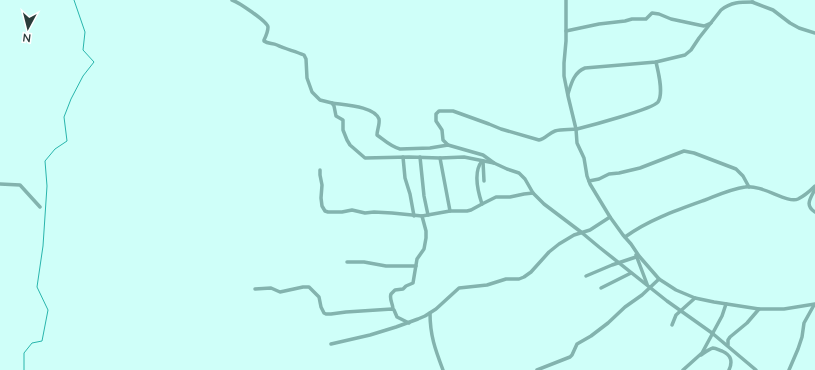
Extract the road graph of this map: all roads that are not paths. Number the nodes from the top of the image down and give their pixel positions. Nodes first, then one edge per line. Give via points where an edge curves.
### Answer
1 (232, 0) edge
2 (566, 0) edge
3 (746, 0) edge
4 (753, 2) junction
5 (712, 22) junction
6 (566, 32) junction
7 (815, 33) edge
8 (656, 62) junction
9 (568, 96) junction
10 (332, 103) junction
11 (576, 129) junction
12 (448, 145) junction
13 (402, 157) junction
14 (420, 157) junction
15 (440, 158) junction
16 (483, 161) junction
17 (494, 163) junction
18 (320, 170) dead end
19 (484, 181) dead end
20 (589, 181) junction
21 (0, 184) edge
22 (749, 187) junction
23 (815, 188) edge
24 (534, 194) junction
25 (482, 204) junction
26 (40, 207) dead end
27 (450, 211) junction
28 (815, 212) edge
29 (428, 215) junction
30 (414, 216) junction
31 (422, 216) junction
32 (610, 217) junction
33 (581, 232) junction
34 (625, 237) junction
35 (634, 248) junction
36 (636, 257) junction
37 (347, 262) dead end
38 (618, 262) junction
39 (416, 266) junction
40 (631, 273) junction
41 (586, 276) dead end
42 (659, 279) junction
43 (649, 286) junction
44 (601, 288) dead end
45 (255, 289) dead end
46 (695, 298) junction
47 (726, 304) junction
48 (814, 304) edge
49 (393, 309) junction
50 (760, 309) junction
51 (680, 310) junction
52 (430, 313) junction
53 (409, 322) junction
54 (672, 325) dead end
55 (712, 333) junction
56 (331, 344) dead end
57 (728, 346) junction
58 (700, 355) junction
59 (443, 370) edge
60 (537, 370) edge
61 (683, 370) edge
62 (730, 370) edge
63 (756, 370) edge
64 (789, 370) edge

1 - 10 street via 266,24 266,43 276,44 304,55 312,92 320,100
2 - 6 street
3 - 4 street
4 - 5 street via 730,4 721,10
4 - 7 street via 773,10 799,28
5 - 6 street via 699,26 652,13 646,19 599,24
5 - 8 street via 688,53
6 - 9 street via 564,71
8 - 9 street via 585,68 573,80
8 - 11 street via 660,81 658,102 619,117
9 - 11 street
10 - 12 street via 362,108 376,115 379,120 377,135 396,148
10 - 13 street via 336,116 343,120 346,140 359,154 366,158
11 - 12 street via 556,131 542,139 536,139 501,130 454,110 439,111 436,114 436,121 442,130 443,140
11 - 20 street via 577,143 584,158
12 - 17 street via 483,155
13 - 14 street
13 - 30 street via 404,178
14 - 15 street
14 - 29 street
15 - 16 street via 464,157
15 - 27 street
16 - 17 street
16 - 19 street
16 - 25 street via 479,166 477,180
17 - 24 street via 522,175
18 - 30 street via 322,206 328,212 352,210
20 - 22 street via 640,168 684,151 736,169
20 - 32 street
21 - 26 street via 20,185
22 - 23 street via 767,190 792,200
22 - 34 street via 680,209 644,224
23 - 28 street via 809,203 810,209
24 - 25 street via 496,197
24 - 33 street
25 - 27 street via 471,210
27 - 29 street
29 - 31 street
30 - 31 street
31 - 39 street via 426,238
32 - 33 street via 590,230
32 - 34 street
33 - 38 street
33 - 52 street via 566,239 549,252 524,277 459,288
34 - 35 street
35 - 36 street
35 - 42 street
36 - 38 street
36 - 43 street
37 - 39 street
38 - 40 street
38 - 41 street
39 - 49 street via 413,283 391,294
40 - 43 street
40 - 44 street
42 - 43 street
42 - 46 street
43 - 51 street
43 - 60 street via 639,299 625,307 608,324 577,344 570,357
45 - 49 street via 271,288 280,292 309,287 318,297 324,313 328,314
46 - 47 street
46 - 51 street
47 - 50 street
47 - 55 street
48 - 50 street via 784,309
48 - 64 street via 804,323 798,350
49 - 53 street via 397,317
50 - 57 street via 730,337
51 - 54 street
51 - 55 street
52 - 53 street
52 - 59 street via 432,341
53 - 56 street
55 - 57 street
55 - 58 street
57 - 63 street
58 - 61 street
58 - 62 street via 713,348 724,352 732,361

